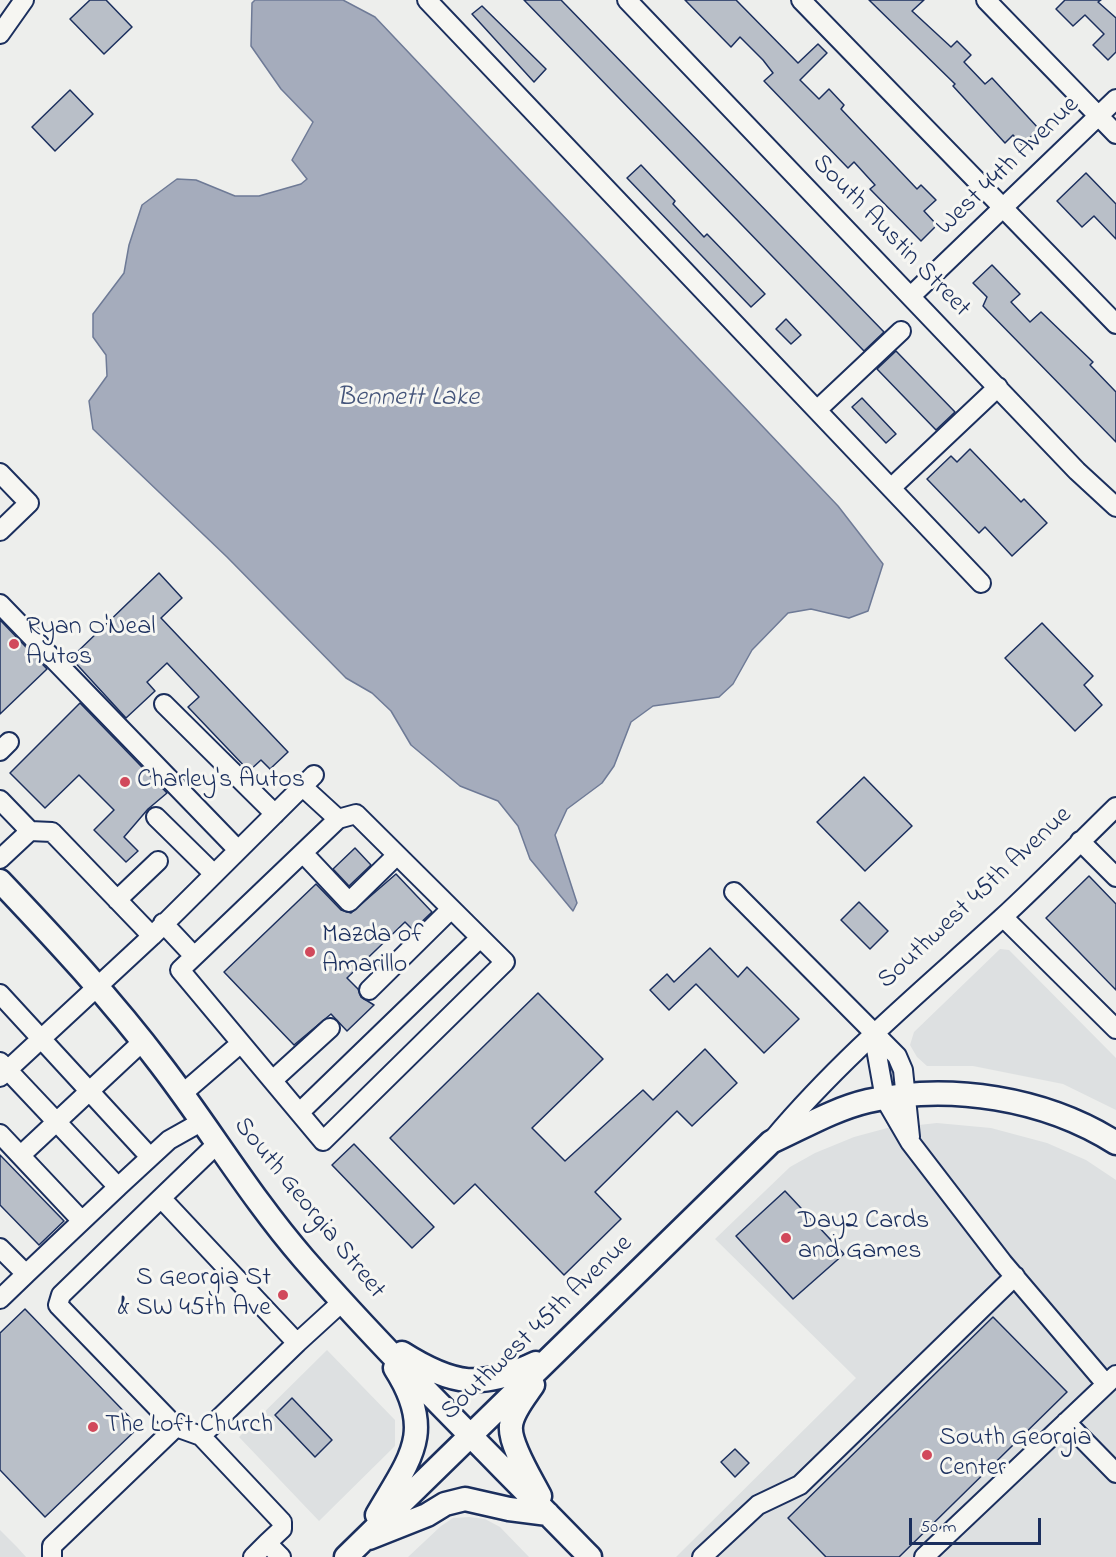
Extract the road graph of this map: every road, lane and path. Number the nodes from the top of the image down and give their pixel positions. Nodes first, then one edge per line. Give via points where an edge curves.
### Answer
1 (428, 0) edge
2 (627, 0) edge
3 (801, 0) edge
4 (986, 0) edge
5 (19, 2) edge
6 (0, 34) edge
7 (1116, 99) edge
8 (1099, 116) junction
9 (1116, 134) edge
10 (1004, 207) junction
11 (911, 296) junction
12 (1116, 324) edge
13 (901, 331) dead end
14 (998, 387) junction
15 (817, 410) junction
16 (0, 473) edge
17 (891, 488) junction
18 (1116, 507) edge
19 (0, 531) edge
20 (981, 583) dead end
21 (0, 604) edge
22 (164, 704) dead end
23 (0, 800) edge
24 (1116, 807) edge
25 (275, 814) junction
26 (156, 817) dead end
27 (338, 819) junction
28 (30, 831) junction
29 (1080, 841) junction
30 (238, 850) junction
31 (303, 853) junction
32 (397, 855) junction
33 (0, 859) edge
34 (158, 861) dead end
35 (214, 874) junction
36 (1116, 877) edge
37 (3, 890) edge
38 (734, 892) dead end
39 (117, 900) junction
40 (451, 909) junction
41 (1003, 917) junction
42 (157, 929) junction
43 (480, 938) junction
44 (194, 956) junction
45 (96, 986) junction
46 (369, 990) dead end
47 (917, 993) junction
48 (0, 994) edge
49 (330, 1028) dead end
50 (1116, 1029) edge
51 (873, 1032) junction
52 (41, 1037) junction
53 (142, 1042) junction
54 (242, 1043) junction
55 (897, 1056) junction
56 (2, 1070) edge
57 (274, 1079) junction
58 (89, 1092) junction
59 (182, 1094) junction
60 (896, 1098) junction
61 (300, 1112) junction
62 (56, 1122) junction
63 (201, 1122) junction
64 (0, 1134) edge
65 (771, 1143) junction
66 (1116, 1143) edge
67 (217, 1144) junction
68 (21, 1155) junction
69 (150, 1157) junction
70 (118, 1187) junction
71 (161, 1198) junction
72 (82, 1221) junction
73 (0, 1248) edge
74 (26, 1275) junction
75 (1015, 1276) junction
76 (0, 1299) edge
77 (343, 1301) junction
78 (375, 1336) junction
79 (297, 1343) junction
80 (550, 1356) junction
81 (1111, 1380) edge
82 (1066, 1422) junction
83 (176, 1426) junction
84 (471, 1434) junction
85 (201, 1436) junction
86 (1116, 1473) edge
87 (548, 1514) junction
88 (362, 1541) junction
89 (267, 1543) junction
90 (52, 1557) edge
91 (253, 1557) edge
92 (281, 1557) edge
93 (346, 1557) edge
94 (590, 1557) edge
95 (702, 1557) edge
96 (924, 1557) edge

1 - 15 street
2 - 11 street, South Austin Street
3 - 10 street
4 - 8 street
5 - 6 street
7 - 8 street, West 44th Avenue
8 - 9 street
8 - 10 street, West 44th Avenue
10 - 11 street, West 44th Avenue
10 - 12 street
11 - 14 street, South Austin Street
13 - 15 street
14 - 17 street
14 - 18 street, South Austin Street
15 - 17 street
16 - 19 street via 29,503
17 - 20 street
21 - 30 street
22 - 25 street
23 - 28 street
24 - 29 street, Southwest 45th Avenue
25 - 27 street via 308,781
25 - 30 street
26 - 35 street
27 - 31 street
27 - 32 street via 356,813
28 - 33 street
28 - 39 street via 52,832
29 - 36 street
29 - 41 street, Southwest 45th Avenue
30 - 35 street
31 - 32 street via 349,902
31 - 44 street
32 - 40 street
34 - 39 street
35 - 42 street
37 - 45 main road, South Georgia Street via 50,933
38 - 51 street
39 - 42 street
40 - 43 street
40 - 46 street
41 - 47 street, Southwest 45th Avenue
41 - 50 street
42 - 44 street
42 - 45 street
43 - 61 street
43 - 61 street via 505,962 323,1141
44 - 54 street via 180,970
45 - 52 street
45 - 53 main road, South Georgia Street
47 - 51 street, Southwest 45th Avenue
47 - 55 street via 899,1021
48 - 52 street
49 - 57 street
51 - 55 street
51 - 60 street
51 - 65 street, Southwest 45th Avenue via 811,1094
52 - 56 street
52 - 58 street
53 - 58 street
53 - 59 main road, South Georgia Street
54 - 57 street
54 - 59 street
55 - 60 street via 903,1070
56 - 62 street
57 - 61 street
58 - 62 street
58 - 69 street
59 - 63 main road, South Georgia Street
60 - 65 main road, Southwest 45th Avenue via 868,1101 832,1113
60 - 66 main road, Southwest 45th Avenue via 961,1095 1003,1100 1072,1120
60 - 75 street via 910,1142
62 - 68 street
62 - 70 street
63 - 67 main road, South Georgia Street
63 - 69 street via 169,1140
64 - 68 street
65 - 80 main road, Southwest 45th Avenue
67 - 71 street
67 - 77 main road, South Georgia Street via 261,1205
68 - 72 street
69 - 70 street
70 - 72 street
71 - 79 street
71 - 83 street via 61,1295 58,1305
72 - 74 street
73 - 74 street
74 - 76 street
75 - 81 street
75 - 95 street via 800,1485 758,1505
77 - 78 main road, South Georgia Street
77 - 79 street
78 - 80 main road via 418,1364 477,1383 510,1375
78 - 84 main road, South Georgia Street
78 - 88 main road via 416,1409 417,1433 405,1466
79 - 85 street
80 - 84 main road, Southwest 45th Avenue
80 - 87 main road via 511,1427 515,1445
81 - 82 street
82 - 86 street
82 - 96 street
83 - 85 street
83 - 90 street via 52,1546
84 - 87 main road, South Georgia Street
84 - 88 main road, Southwest 45th Avenue
85 - 89 street via 282,1522 282,1529
87 - 88 main road via 465,1499
87 - 94 main road, South Georgia Street
88 - 93 main road, Southwest 45th Avenue
89 - 91 street
89 - 92 street

